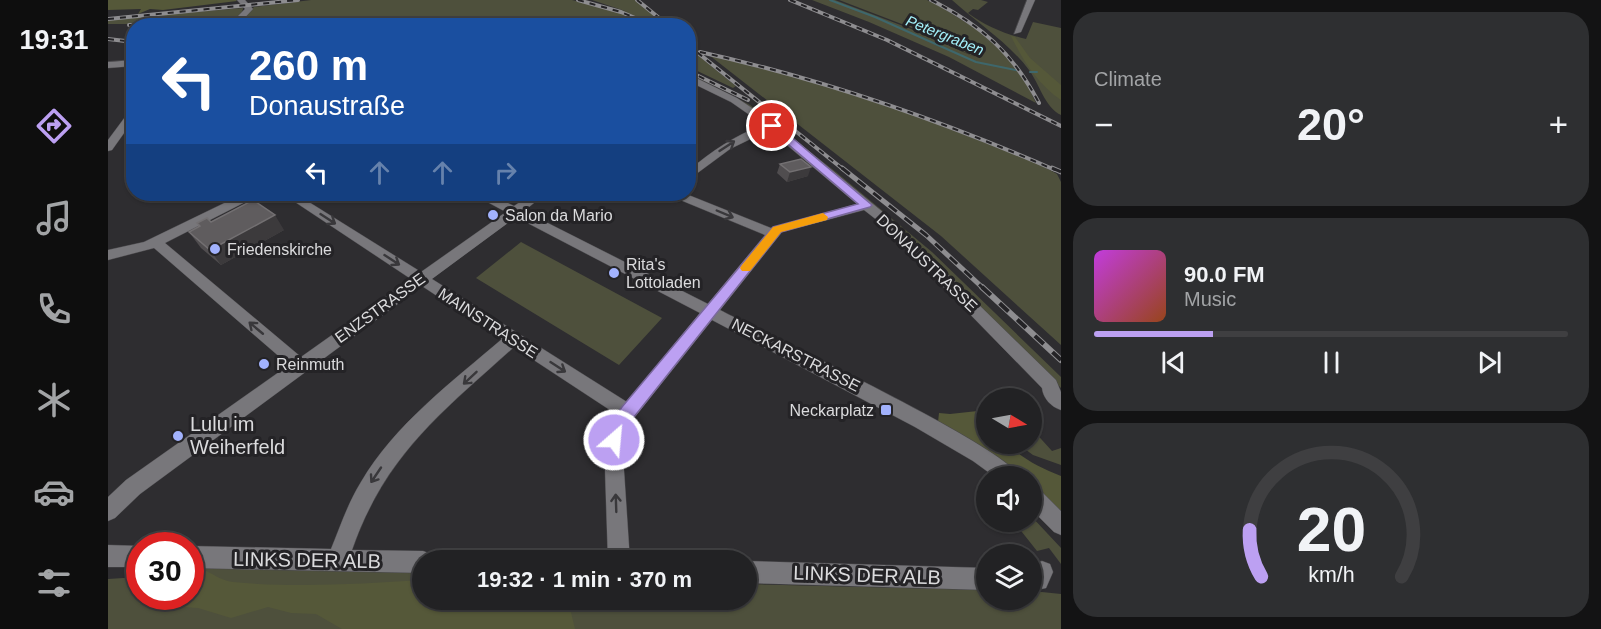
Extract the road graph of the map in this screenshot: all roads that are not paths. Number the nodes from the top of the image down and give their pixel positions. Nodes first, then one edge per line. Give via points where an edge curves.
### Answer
1 (241, 0) edge
2 (1031, 0) edge
3 (240, 18) edge
4 (1017, 32) dead end
5 (126, 64) edge
6 (108, 65) edge
7 (696, 80) edge
8 (702, 83) junction
9 (696, 86) edge
10 (126, 119) edge
11 (772, 126) junction
12 (113, 131) edge
13 (108, 148) edge
14 (696, 170) edge
15 (237, 201) edge
16 (304, 201) edge
17 (496, 201) edge
18 (530, 201) edge
19 (694, 201) edge
20 (867, 205) junction
21 (516, 211) junction
22 (773, 234) junction
23 (155, 242) junction
24 (108, 255) edge
25 (420, 279) junction
26 (712, 311) junction
27 (513, 339) junction
28 (301, 366) junction
29 (1061, 403) edge
30 (628, 412) junction
31 (996, 466) edge
32 (1042, 506) edge
33 (108, 511) edge
34 (1061, 525) edge
35 (619, 550) edge
36 (108, 556) edge
37 (126, 556) edge
38 (204, 557) edge
39 (338, 560) junction
40 (412, 562) edge
41 (757, 572) edge
42 (976, 579) edge

1 - 3 street via 249,9
2 - 4 street
5 - 6 street
7 - 8 street, DONAUSTRASSE
8 - 9 street
8 - 11 street, DONAUSTRASSE
10 - 12 street
14 -> 11 street via 724,146
11 - 20 street, DONAUSTRASSE
12 - 13 street
15 - 23 street
16 -> 25 street, MAINSTRASSE
17 - 21 street, NECKARSTRASSE
18 - 21 street, ENZSTRASSE
19 -> 22 street
20 - 22 street
20 - 29 street, DONAUSTRASSE via 1050,385 1051,393
21 - 25 street, ENZSTRASSE
21 - 26 street, NECKARSTRASSE
22 - 26 street
23 - 24 street
28 -> 23 street
25 - 27 street, MAINSTRASSE
25 - 28 street, ENZSTRASSE
26 - 30 street
26 - 31 street, NECKARSTRASSE via 980,454
27 -> 30 street, MAINSTRASSE
27 -> 39 street via 420,424 382,466 360,501
28 - 33 street, ENZSTRASSE via 133,487
35 -> 30 street via 614,440
32 - 34 street
36 - 37 street
38 - 39 street, LINKS DER ALB
39 - 40 street, LINKS DER ALB
41 - 42 street, LINKS DER ALB

